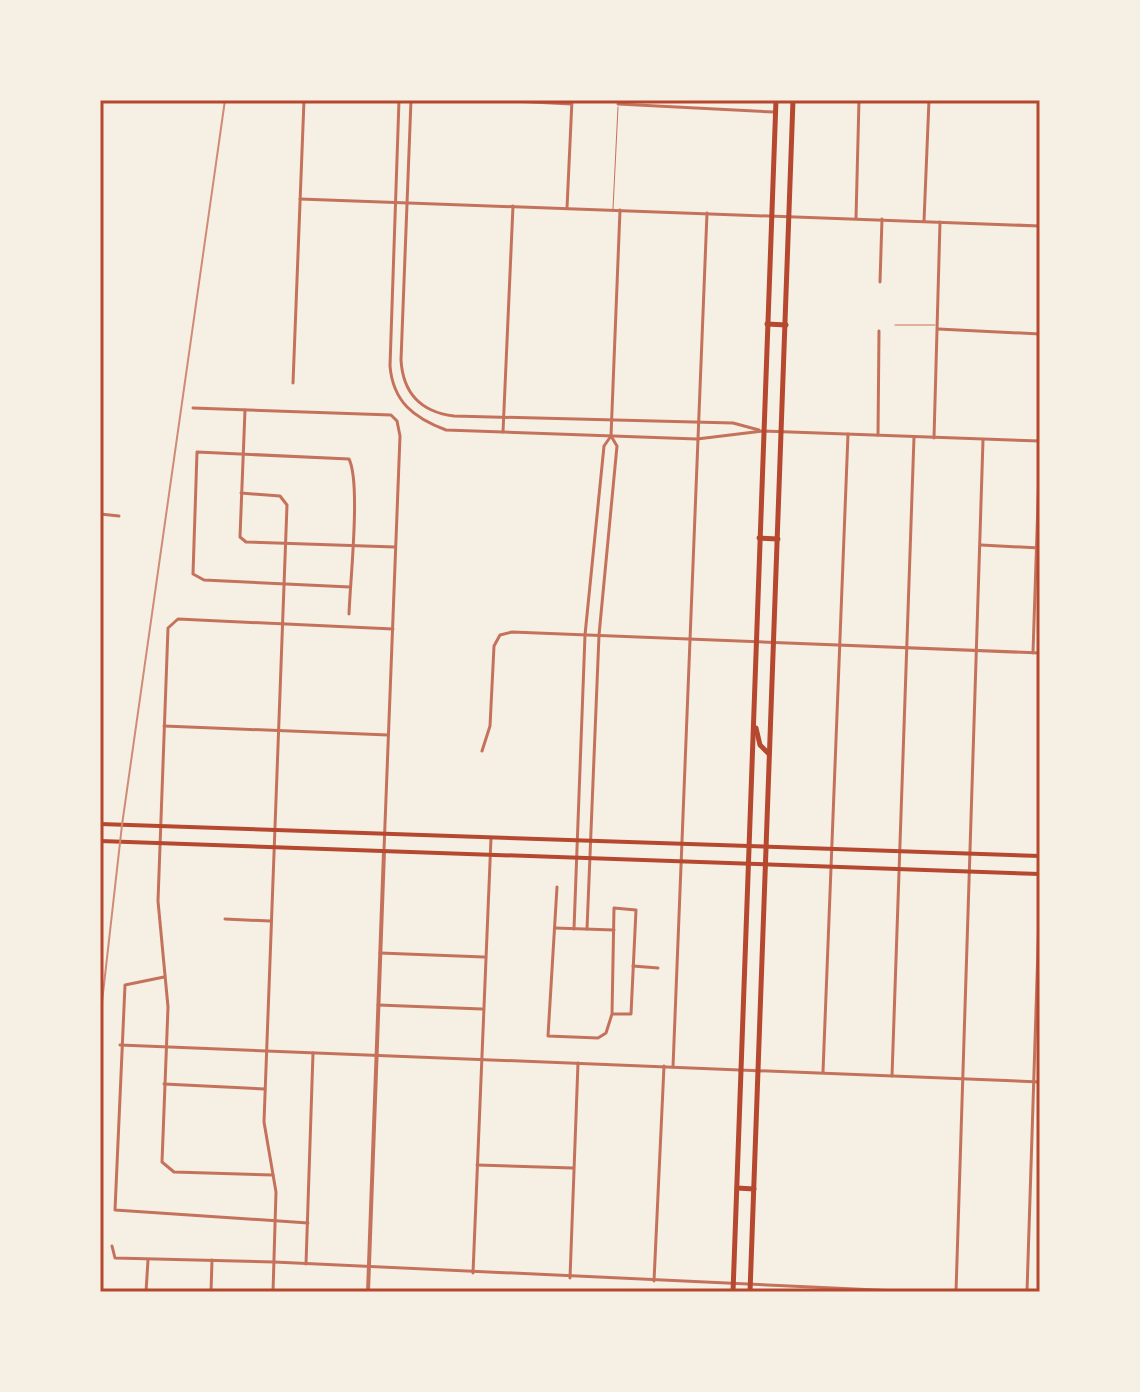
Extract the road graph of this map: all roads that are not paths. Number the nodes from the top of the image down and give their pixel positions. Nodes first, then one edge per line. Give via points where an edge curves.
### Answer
1 (304, 100) edge
2 (399, 100) edge
3 (411, 100) edge
4 (495, 100) edge
5 (776, 100) edge
6 (793, 100) edge
7 (859, 100) edge
8 (929, 100) edge
9 (572, 102) edge
10 (618, 102) edge
11 (776, 112) junction
12 (397, 146) junction
13 (410, 146) junction
14 (300, 199) junction
15 (395, 202) junction
16 (407, 202) junction
17 (513, 206) junction
18 (567, 208) junction
19 (613, 210) junction
20 (620, 210) junction
21 (707, 213) junction
22 (772, 216) junction
23 (789, 217) junction
24 (856, 218) junction
25 (882, 219) junction
26 (924, 221) junction
27 (940, 222) junction
28 (1040, 226) edge
29 (393, 263) junction
30 (405, 263) junction
31 (880, 282) dead end
32 (391, 318) junction
33 (403, 318) junction
34 (767, 324) junction
35 (786, 325) junction
36 (895, 325) dead end
37 (938, 327) junction
38 (879, 331) dead end
39 (1040, 334) edge
40 (293, 383) dead end
41 (193, 408) dead end
42 (245, 410) junction
43 (503, 418) junction
44 (611, 422) junction
45 (697, 425) junction
46 (763, 431) junction
47 (503, 432) junction
48 (782, 432) junction
49 (848, 434) junction
50 (878, 435) junction
51 (611, 436) junction
52 (914, 437) junction
53 (934, 438) junction
54 (697, 439) junction
55 (983, 439) junction
56 (1040, 441) edge
57 (243, 454) junction
58 (241, 493) junction
59 (100, 514) edge
60 (119, 516) dead end
61 (595, 532) junction
62 (609, 534) junction
63 (759, 538) junction
64 (778, 539) junction
65 (285, 543) junction
66 (981, 545) junction
67 (351, 546) junction
68 (397, 547) junction
69 (1038, 548) edge
70 (283, 584) junction
71 (350, 587) junction
72 (589, 597) junction
73 (602, 599) junction
74 (349, 614) dead end
75 (280, 625) junction
76 (393, 629) junction
77 (585, 635) junction
78 (599, 635) junction
79 (691, 640) junction
80 (756, 643) junction
81 (774, 644) junction
82 (841, 647) junction
83 (908, 648) junction
84 (977, 651) junction
85 (1033, 653) junction
86 (1040, 653) edge
87 (754, 707) junction
88 (164, 726) junction
89 (277, 731) junction
90 (388, 735) junction
91 (482, 751) dead end
92 (769, 755) junction
93 (100, 824) edge
94 (161, 826) junction
95 (273, 830) junction
96 (385, 834) junction
97 (491, 838) junction
98 (100, 841) edge
99 (579, 841) junction
100 (590, 841) junction
101 (160, 843) junction
102 (683, 845) junction
103 (273, 847) junction
104 (749, 847) junction
105 (766, 848) junction
106 (832, 849) junction
107 (384, 851) junction
108 (900, 851) junction
109 (970, 853) junction
110 (491, 855) junction
111 (1040, 856) edge
112 (579, 858) junction
113 (591, 858) junction
114 (683, 862) junction
115 (749, 864) junction
116 (765, 865) junction
117 (831, 866) junction
118 (899, 869) junction
119 (969, 871) junction
120 (1040, 874) edge
121 (1040, 885) edge
122 (557, 887) dead end
123 (225, 919) dead end
124 (270, 921) junction
125 (555, 928) junction
126 (574, 929) junction
127 (587, 929) junction
128 (614, 930) junction
129 (380, 953) junction
130 (761, 956) junction
131 (485, 957) junction
132 (746, 957) junction
133 (633, 966) junction
134 (658, 968) dead end
135 (165, 977) junction
136 (378, 1005) junction
137 (483, 1009) junction
138 (612, 1014) junction
139 (120, 1045) junction
140 (165, 1047) junction
141 (265, 1051) junction
142 (313, 1053) junction
143 (377, 1055) junction
144 (481, 1058) junction
145 (578, 1063) junction
146 (664, 1066) junction
147 (673, 1067) junction
148 (741, 1070) junction
149 (758, 1070) junction
150 (823, 1072) junction
151 (892, 1076) junction
152 (964, 1077) junction
153 (1033, 1081) junction
154 (1040, 1082) edge
155 (164, 1084) junction
156 (265, 1089) junction
157 (477, 1165) junction
158 (573, 1168) junction
159 (273, 1175) junction
160 (737, 1188) junction
161 (754, 1189) junction
162 (276, 1222) junction
163 (308, 1223) junction
164 (112, 1246) dead end
165 (148, 1259) junction
166 (212, 1260) junction
167 (274, 1262) junction
168 (306, 1264) junction
169 (371, 1268) junction
170 (473, 1273) junction
171 (570, 1278) junction
172 (654, 1281) junction
173 (733, 1288) edge
174 (750, 1289) edge
175 (146, 1292) edge
176 (211, 1292) edge
177 (273, 1292) edge
178 (368, 1292) edge
179 (920, 1292) edge
180 (956, 1292) edge
181 (1027, 1292) edge

1 - 14 street
2 - 12 street
3 - 13 street
4 - 9 street
5 - 11 main road
6 - 23 main road
7 - 24 street
8 - 26 street
9 - 18 street
10 - 11 street
10 - 19 lane
11 - 22 main road
12 - 13 street
12 - 15 street
13 - 16 street
14 - 15 street
14 - 40 street
15 - 16 street
15 - 29 street
16 - 17 street
16 - 30 street
17 - 18 street
17 - 43 street
18 - 19 street
19 - 20 street
20 - 21 street
20 - 44 street
21 - 22 street
21 - 45 street
22 - 23 street
22 - 34 main road
23 - 24 street
23 - 35 main road
24 - 25 street
25 - 26 street
25 - 31 street
26 - 27 street
27 - 28 street
27 - 37 street
29 - 30 street
29 - 32 street
30 - 33 street
32 - 33 street
32 - 47 street via 390,366 394,390 406,409 446,430
33 - 43 street via 402,371 417,402 438,414
34 - 35 main road
34 - 46 main road
35 - 48 main road
36 - 37 lane
37 - 39 street
37 - 53 street
38 - 50 street
41 - 42 street
42 - 57 street
42 - 68 street via 391,415 400,436
43 - 44 street
43 - 47 street
44 - 45 street
44 - 51 street
45 - 46 street via 733,423
45 - 54 street
46 - 48 street
46 - 54 street
46 - 63 main road
47 - 51 street
48 - 49 street
48 - 64 main road
49 - 50 street
49 - 82 street
50 - 52 street
51 - 54 street
51 - 61 street via 604,446
51 - 62 street via 617,446
52 - 53 street
52 - 83 street
53 - 55 street
54 - 79 street
55 - 56 street
55 - 66 street
56 - 69 street
57 - 58 street
57 - 67 street via 349,459 354,469
57 - 70 street via 197,452 193,574 204,580
58 - 65 street via 284,498
58 - 65 street via 239,531 246,542
59 - 60 street
61 - 62 street
61 - 72 street
62 - 73 street
63 - 64 main road
63 - 80 main road
64 - 81 main road
65 - 67 street
65 - 70 street
66 - 69 street
66 - 84 street
67 - 68 street
67 - 71 street
68 - 76 street
69 - 85 street
70 - 71 street
70 - 75 street
71 - 74 street
72 - 73 street
72 - 77 street
73 - 78 street
75 - 76 street
75 - 88 street via 178,619 168,628
75 - 89 street
76 - 90 street
77 - 78 street
77 - 91 street via 500,635 494,646 489,736
77 - 99 street
78 - 79 street
78 - 100 street
79 - 80 street
79 - 102 street
80 - 81 street
80 - 87 main road
81 - 82 street
81 - 92 main road
82 - 83 street
82 - 106 street
83 - 84 street
83 - 108 street
84 - 85 street
84 - 109 street
85 - 86 street
87 - 92 main road via 759,740
87 - 104 main road
88 - 89 street
88 - 94 street
89 - 90 street
89 - 95 street
90 - 96 street
92 - 105 main road
93 - 94 main road
94 - 95 main road
94 - 101 street
95 - 96 main road
95 - 103 street
96 - 97 main road
96 - 107 street
97 - 99 main road
97 - 110 street
98 - 101 main road
99 - 100 main road
99 - 112 street
100 - 102 main road
100 - 113 street
101 - 103 main road
101 - 135 street via 158,901
102 - 104 main road
102 - 114 street
103 - 107 main road
103 - 124 street
104 - 105 main road
104 - 115 main road
105 - 106 main road
105 - 116 main road
106 - 108 main road
106 - 117 street
107 - 110 main road
107 - 129 street
108 - 109 main road
108 - 118 street
109 - 111 main road
109 - 119 street
110 - 112 main road
110 - 131 street
112 - 113 main road
112 - 126 street
113 - 114 main road
113 - 127 street
114 - 115 main road
114 - 147 street
115 - 116 main road
115 - 132 main road
116 - 117 main road
116 - 130 main road
117 - 118 main road
117 - 150 street
118 - 119 main road
118 - 151 street
119 - 120 main road
119 - 152 street
121 - 153 street
122 - 125 street
123 - 124 street
124 - 141 street
125 - 126 street
125 - 138 street via 548,1036 598,1038 606,1033
126 - 127 street
127 - 128 street
128 - 133 street via 614,908 636,910
128 - 138 street
129 - 131 street
129 - 136 street
130 - 132 main road
130 - 149 main road
131 - 137 street
132 - 148 main road
133 - 134 street
133 - 138 street via 631,1014
135 - 139 street via 125,985
135 - 140 street
136 - 137 street
136 - 143 street
137 - 144 street
139 - 140 street
139 - 162 street via 115,1210
140 - 141 street
140 - 155 street
141 - 142 street
141 - 156 street
142 - 143 street
142 - 163 street
143 - 144 street
143 - 169 street
144 - 145 street
144 - 157 street
145 - 146 street
145 - 158 street
146 - 147 street
146 - 172 street
147 - 148 street
148 - 149 street
148 - 160 main road
149 - 150 street
149 - 161 main road
150 - 151 street
151 - 152 street
152 - 153 street
152 - 180 street
153 - 154 street
153 - 181 street
155 - 156 street
155 - 159 street via 162,1154 168,1168
156 - 159 street via 264,1122
157 - 158 street
157 - 170 street
158 - 171 street
159 - 162 street
160 - 161 main road
160 - 173 main road
161 - 174 main road
162 - 163 street
162 - 167 street
163 - 168 street
164 - 165 street via 115,1258
165 - 166 street
165 - 175 street
166 - 167 street
166 - 176 street
167 - 168 street
167 - 177 street
168 - 169 street
169 - 170 street
169 - 178 street
170 - 171 street
171 - 172 street
172 - 173 street
173 - 174 street
174 - 179 street

